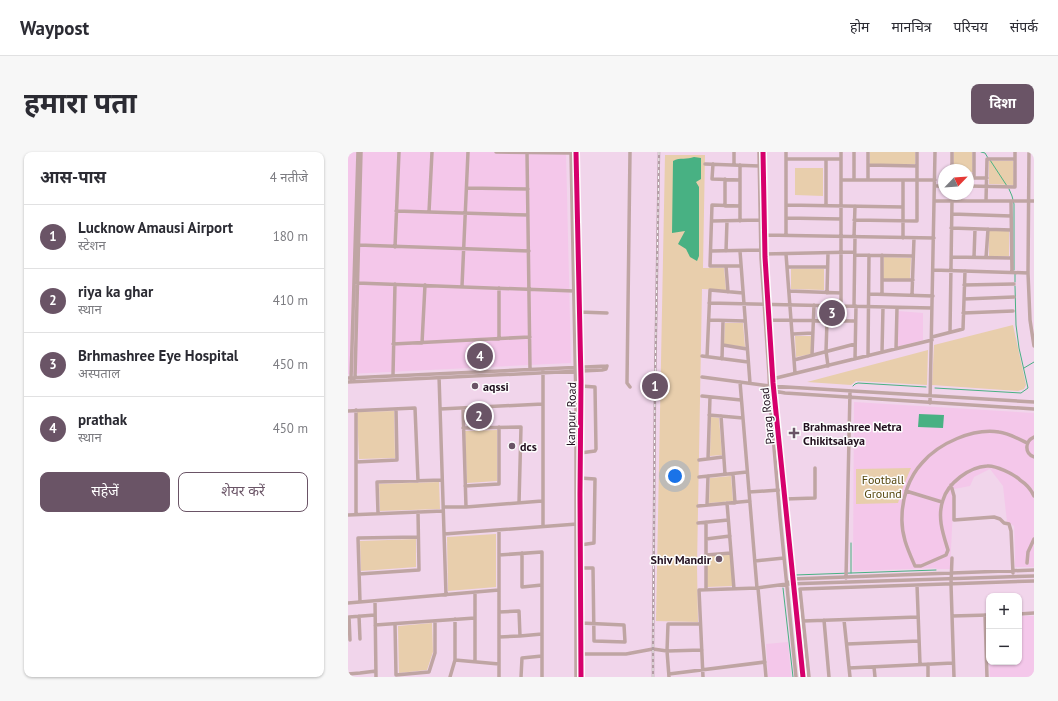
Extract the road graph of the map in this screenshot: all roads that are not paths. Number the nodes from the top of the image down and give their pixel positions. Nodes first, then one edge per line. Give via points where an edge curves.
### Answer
1 (358, 152) edge
2 (361, 152) edge
3 (399, 152) edge
4 (432, 152) edge
5 (468, 152) edge
6 (496, 152) edge
7 (576, 152) edge
8 (630, 152) edge
9 (734, 152) edge
10 (759, 152) edge
11 (763, 152) edge
12 (786, 152) edge
13 (841, 152) edge
14 (854, 152) edge
15 (868, 152) edge
16 (917, 152) edge
17 (935, 152) edge
18 (952, 152) edge
19 (974, 152) edge
20 (1015, 152) edge
21 (1029, 152) edge
22 (527, 153) edge
23 (571, 153) edge
24 (786, 159) junction
25 (826, 159) junction
26 (841, 159) junction
27 (1015, 159) junction
28 (705, 164) dead end
29 (713, 164) junction
30 (952, 164) edge
31 (974, 164) edge
32 (734, 165) junction
33 (740, 165) junction
34 (759, 166) junction
35 (868, 166) junction
36 (917, 166) junction
37 (974, 178) edge
38 (987, 178) junction
39 (725, 179) junction
40 (740, 180) junction
41 (841, 180) junction
42 (854, 180) junction
43 (868, 180) junction
44 (903, 180) junction
45 (917, 180) junction
46 (935, 180) junction
47 (935, 186) joint
48 (974, 186) edge
49 (987, 187) junction
50 (1029, 187) junction
51 (1034, 187) edge
52 (467, 188) junction
53 (528, 189) junction
54 (934, 201) junction
55 (952, 201) junction
56 (986, 201) junction
57 (1013, 201) junction
58 (1029, 202) junction
59 (1034, 202) edge
60 (786, 205) junction
61 (826, 205) junction
62 (841, 205) junction
63 (725, 206) junction
64 (740, 206) junction
65 (855, 206) junction
66 (903, 207) junction
67 (396, 211) junction
68 (429, 212) junction
69 (466, 213) junction
70 (952, 214) junction
71 (528, 215) junction
72 (1011, 216) junction
73 (786, 218) junction
74 (840, 218) junction
75 (760, 220) junction
76 (854, 220) junction
77 (903, 220) junction
78 (712, 221) junction
79 (727, 221) junction
80 (740, 221) junction
81 (951, 228) junction
82 (975, 229) junction
83 (988, 229) junction
84 (1011, 230) junction
85 (1029, 234) junction
86 (1034, 234) edge
87 (762, 235) junction
88 (786, 235) junction
89 (840, 236) junction
90 (854, 237) junction
91 (903, 238) junction
92 (914, 238) junction
93 (934, 238) junction
94 (357, 245) junction
95 (395, 247) junction
96 (1029, 248) junction
97 (1034, 248) edge
98 (464, 249) junction
99 (761, 250) junction
100 (529, 251) junction
101 (711, 251) junction
102 (726, 251) junction
103 (740, 251) junction
104 (828, 253) junction
105 (840, 253) junction
106 (764, 254) junction
107 (786, 254) junction
108 (855, 254) junction
109 (869, 255) junction
110 (882, 256) junction
111 (913, 256) junction
112 (951, 257) junction
113 (974, 257) junction
114 (986, 258) junction
115 (1011, 258) junction
116 (726, 266) junction
117 (741, 266) junction
118 (787, 267) junction
119 (827, 267) junction
120 (933, 270) junction
121 (951, 271) junction
122 (965, 271) junction
123 (1014, 272) junction
124 (1028, 273) junction
125 (882, 280) junction
126 (913, 280) junction
127 (356, 283) junction
128 (395, 284) junction
129 (1014, 284) dead end
130 (425, 285) junction
131 (964, 285) junction
132 (462, 286) junction
133 (499, 288) junction
134 (530, 289) junction
135 (574, 290) junction
136 (579, 291) junction
137 (789, 291) junction
138 (728, 292) junction
139 (743, 292) junction
140 (827, 293) junction
141 (840, 293) junction
142 (869, 294) junction
143 (882, 294) junction
144 (912, 295) junction
145 (933, 296) junction
146 (1014, 297) dead end
147 (964, 299) junction
148 (710, 303) junction
149 (744, 304) junction
150 (766, 305) junction
151 (790, 305) junction
152 (814, 305) junction
153 (1034, 305) edge
154 (841, 306) junction
155 (855, 306) junction
156 (1029, 306) junction
157 (868, 307) junction
158 (883, 307) junction
159 (897, 308) junction
160 (932, 308) junction
161 (1013, 311) dead end
162 (580, 312) junction
163 (607, 313) dead end
164 (963, 313) junction
165 (1032, 319) edge
166 (709, 320) junction
167 (724, 320) junction
168 (769, 320) junction
169 (814, 320) junction
170 (745, 321) junction
171 (792, 321) junction
172 (827, 321) junction
173 (855, 321) junction
174 (1032, 331) edge
175 (950, 332) junction
176 (813, 333) junction
177 (793, 334) junction
178 (530, 337) junction
179 (932, 338) junction
180 (499, 339) junction
181 (422, 343) junction
182 (393, 344) junction
183 (855, 344) junction
184 (723, 345) junction
185 (1034, 346) edge
186 (747, 348) junction
187 (896, 349) junction
188 (826, 352) junction
189 (882, 352) junction
190 (812, 355) junction
191 (702, 356) dead end
192 (868, 356) junction
193 (707, 357) junction
194 (722, 359) junction
195 (855, 359) junction
196 (794, 360) junction
197 (748, 362) junction
198 (828, 366) junction
199 (530, 369) junction
200 (575, 369) junction
201 (581, 369) junction
202 (543, 371) junction
203 (795, 374) junction
204 (393, 376) junction
205 (439, 376) junction
206 (351, 377) edge
207 (702, 377) dead end
208 (771, 379) junction
209 (350, 382) edge
210 (740, 382) junction
211 (750, 383) junction
212 (581, 386) junction
213 (772, 386) junction
214 (630, 387) dead end
215 (850, 391) junction
216 (774, 392) junction
217 (702, 396) dead end
218 (930, 396) junction
219 (710, 397) junction
220 (850, 398) junction
221 (741, 400) junction
222 (1034, 402) edge
223 (930, 403) junction
224 (542, 404) junction
225 (463, 408) junction
226 (396, 409) junction
227 (440, 409) junction
228 (1034, 409) edge
229 (356, 410) junction
230 (348, 411) edge
231 (709, 415) junction
232 (720, 416) junction
233 (743, 418) junction
234 (499, 427) junction
235 (463, 428) junction
236 (1034, 437) edge
237 (1027, 443) junction
238 (580, 453) junction
239 (723, 457) junction
240 (1034, 457) edge
241 (708, 459) junction
242 (699, 460) dead end
243 (356, 462) junction
244 (815, 468) dead end
245 (747, 472) junction
246 (725, 474) junction
247 (733, 474) junction
248 (699, 476) dead end
249 (708, 476) junction
250 (580, 478) junction
251 (442, 480) junction
252 (418, 481) junction
253 (951, 485) junction
254 (465, 486) junction
255 (778, 490) junction
256 (784, 490) junction
257 (906, 491) junction
258 (749, 492) junction
259 (1034, 496) edge
260 (785, 499) junction
261 (542, 501) junction
262 (750, 501) junction
263 (942, 502) junction
264 (519, 503) junction
265 (727, 503) junction
266 (735, 503) junction
267 (707, 505) junction
268 (698, 506) dead end
269 (466, 507) junction
270 (443, 509) junction
271 (418, 512) junction
272 (378, 513) junction
273 (356, 514) junction
274 (348, 515) edge
275 (728, 520) junction
276 (706, 522) junction
277 (698, 523) dead end
278 (578, 524) junction
279 (543, 526) junction
280 (499, 530) junction
281 (444, 534) junction
282 (730, 536) junction
283 (418, 537) junction
284 (706, 539) junction
285 (1034, 539) edge
286 (580, 545) junction
287 (522, 553) junction
288 (731, 553) junction
289 (499, 555) junction
290 (706, 555) junction
291 (784, 558) junction
292 (952, 558) dead end
293 (755, 561) junction
294 (1027, 563) dead end
295 (581, 568) junction
296 (1034, 570) edge
297 (1013, 571) junction
298 (359, 574) junction
299 (951, 574) junction
300 (1014, 576) junction
301 (1034, 576) edge
302 (846, 577) junction
303 (951, 578) junction
304 (793, 579) junction
305 (1034, 581) edge
306 (846, 582) junction
307 (787, 584) junction
308 (793, 584) junction
309 (799, 584) junction
310 (951, 584) junction
311 (542, 585) junction
312 (917, 585) junction
313 (758, 588) junction
314 (734, 589) junction
315 (800, 589) junction
316 (499, 590) junction
317 (706, 590) junction
318 (475, 592) junction
319 (446, 595) junction
320 (374, 600) junction
321 (360, 602) junction
322 (348, 603) edge
323 (499, 612) junction
324 (1034, 613) edge
325 (1022, 614) edge
326 (576, 615) junction
327 (986, 615) edge
328 (359, 616) junction
329 (375, 616) junction
330 (581, 616) junction
331 (952, 616) junction
332 (918, 617) junction
333 (475, 618) junction
334 (455, 619) junction
335 (824, 620) junction
336 (844, 620) junction
337 (435, 621) junction
338 (803, 621) junction
339 (581, 623) junction
340 (395, 624) junction
341 (594, 624) junction
342 (700, 624) junction
343 (375, 625) junction
344 (987, 629) edge
345 (542, 634) junction
346 (520, 636) junction
347 (499, 637) junction
348 (360, 639) dead end
349 (350, 640) dead end
350 (919, 641) junction
351 (846, 644) junction
352 (702, 650) junction
353 (667, 651) junction
354 (581, 654) junction
355 (542, 656) junction
356 (455, 660) junction
357 (475, 662) junction
358 (765, 662) junction
359 (953, 663) junction
360 (499, 664) junction
361 (920, 664) junction
362 (928, 664) junction
363 (874, 667) junction
364 (849, 668) junction
365 (376, 670) junction
366 (703, 670) junction
367 (348, 674) edge
368 (669, 676) edge
369 (376, 677) edge
370 (450, 677) edge
371 (499, 677) edge
372 (521, 677) edge
373 (542, 677) edge
374 (576, 677) edge
375 (581, 677) edge
376 (703, 677) edge
377 (766, 677) edge
378 (796, 677) edge
379 (803, 677) edge
380 (809, 677) edge
381 (829, 677) edge
382 (850, 677) edge
383 (875, 677) edge
384 (928, 677) edge
385 (954, 677) edge
386 (987, 677) edge

1 - 94 street
2 - 94 street
3 - 67 street
4 - 68 street
5 - 52 street
6 - 22 street
7 - 136 street, kanpur Road
8 - 214 street via 627,383
9 - 32 street
10 - 34 street, Parag Road
11 - 87 street, Parag Road
12 - 24 street
13 - 26 street
14 - 42 street
15 - 35 street
16 - 36 street
17 - 46 street
18 - 30 street
19 - 31 street
20 - 27 street
21 - 50 street
22 - 23 street
22 - 53 street
23 - 135 street
24 - 25 street
24 - 60 street
25 - 26 street
25 - 61 street
26 - 41 street
27 - 38 street via 989,159
27 - 49 street via 1015,187
28 - 29 street
29 - 32 street
29 - 39 street via 712,179
32 - 33 street
33 - 34 street
33 - 40 street
34 - 75 street, Parag Road
35 - 36 street
35 - 43 street
36 - 45 street
37 - 38 street
38 - 49 street
39 - 40 street
39 - 63 street
40 - 64 street
41 - 42 street
41 - 62 street
42 - 43 street
43 - 44 street
44 - 45 street
44 - 66 street
45 - 46 street
45 - 77 street via 917,221
46 - 47 street
47 - 54 street
48 - 49 street
49 - 56 street
50 - 51 street
50 - 58 street
52 - 53 street
52 - 69 street
53 - 71 street
54 - 55 street
54 - 93 street
55 - 56 street
55 - 70 street
56 - 57 street
57 - 58 street
57 - 72 street
58 - 59 street
58 - 85 street
60 - 61 street
60 - 73 street
61 - 62 street
62 - 65 street
62 - 74 street
63 - 64 street
63 - 78 street via 712,205
64 - 80 street
65 - 66 street
65 - 76 street
66 - 77 street
67 - 68 street
67 - 95 street
68 - 69 street
69 - 71 street
69 - 98 street
70 - 72 street
70 - 81 street
71 - 100 street
72 - 84 street
73 - 74 street
73 - 88 street
74 - 89 street
75 - 80 street
75 - 87 street, Parag Road
76 - 77 street
76 - 90 street
77 - 91 street
78 - 79 street
78 - 101 street
79 - 80 street
79 - 102 street
81 - 82 street
81 - 112 street
82 - 83 street
82 - 113 street
83 - 84 street
83 - 114 street
84 - 115 street
85 - 86 street
85 - 96 street
87 - 88 street
87 - 99 street, Parag Road
87 - 106 street, Parag Road
88 - 89 street
89 - 90 street
89 - 105 street
90 - 91 street
90 - 108 street
91 - 92 street
92 - 93 street
92 - 111 street
93 - 120 street
94 - 95 street
94 - 127 street
95 - 98 street
96 - 97 street
96 - 124 street
98 - 100 street
98 - 132 street
99 - 103 street
99 - 150 street, Parag Road
100 - 134 street
101 - 102 street
101 - 116 street via 710,266
102 - 103 street
103 - 117 street
104 - 105 street
104 - 107 street
104 - 119 street
105 - 108 street
105 - 141 street
106 - 107 street
106 - 150 street, Parag Road
107 - 118 street
108 - 109 street
108 - 155 street
109 - 110 street
109 - 142 street
110 - 111 street
110 - 125 street
111 - 126 street
112 - 113 street
112 - 121 street
113 - 114 street
114 - 115 street
115 - 123 street
116 - 117 street
116 - 138 street
117 - 139 street
118 - 119 street
118 - 137 street
119 - 140 street
120 - 121 street
120 - 145 street
121 - 122 street
121 - 175 street
122 - 123 street
122 - 131 street
123 - 124 street
124 - 156 street
125 - 126 street
125 - 143 street
126 - 144 street
127 - 128 street
127 - 206 street
128 - 130 street
128 - 182 street
129 - 131 street
130 - 132 street
130 - 181 street
131 - 147 street
132 - 133 street
133 - 134 street
133 - 180 street
134 - 135 street
134 - 178 street
135 - 136 street
135 - 200 street
136 - 162 street, kanpur Road
137 - 140 street
137 - 151 street
138 - 139 street
138 - 148 street via 710,290
139 - 149 street
140 - 141 street
141 - 154 street
142 - 143 street
142 - 157 street
143 - 144 street
144 - 145 street
145 - 160 street
146 - 147 street
147 - 164 street
148 - 149 street
148 - 166 street
149 - 150 street
149 - 170 street
150 - 151 street
150 - 168 street, Parag Road
150 - 208 street, Parag Road
151 - 152 street
151 - 171 street
152 - 154 street
152 - 169 street
153 - 156 street
154 - 155 street
155 - 157 street
155 - 173 street
156 - 165 street
157 - 158 street
157 - 192 street
158 - 159 street
158 - 189 street
159 - 160 street
159 - 187 street
160 - 179 street
161 - 164 street
162 - 163 street
162 - 201 street, kanpur Road
164 - 175 street via 963,329
165 - 174 street
166 - 167 street
166 - 193 street
167 - 170 street
167 - 184 street
168 - 171 street
168 - 208 street, Parag Road
169 - 171 street
169 - 172 street
169 - 176 street
170 - 186 street
171 - 177 street
172 - 173 street
172 - 188 street
173 - 183 street
174 - 185 street
175 - 179 street
176 - 177 street
176 - 190 street
177 - 196 street
178 - 180 street
178 - 199 street
179 - 187 street
179 - 218 street
180 - 181 street
181 - 182 street
182 - 204 street
183 - 188 street
183 - 195 street
184 - 186 street
184 - 194 street
186 - 197 street
187 - 189 street
188 - 190 street
188 - 198 street
189 - 192 street
190 - 196 street
191 - 193 street
192 - 195 street
193 - 194 street
194 - 197 street
195 - 198 street
196 - 203 street
197 - 211 street
198 - 203 street
199 - 202 street
199 - 205 street
200 - 201 street
200 - 202 street
200 - 278 street
201 - 201 street via 606,370 607,366
201 - 212 street, kanpur Road
202 - 205 street
202 - 224 street
203 - 208 street
204 - 205 street
204 - 206 street
205 - 209 street
205 - 227 street
206 - 209 street
207 - 210 street
208 - 213 street, Parag Road
210 - 211 street
210 - 221 street
211 - 213 street
212 - 238 street, kanpur Road
212 - 238 street via 595,387 596,449
213 - 215 street
213 - 216 street
213 - 255 street, Parag Road
215 - 218 street
215 - 220 street
216 - 220 street
216 - 256 street, Parag Road
217 - 219 street
218 - 222 street
218 - 223 street
219 - 221 street
219 - 231 street
220 - 223 street
220 - 302 street
221 - 233 street
223 - 228 street
224 - 225 street
224 - 261 street
225 - 227 street
225 - 235 street
226 - 229 street
226 - 243 street via 397,460
226 - 252 street via 415,408
227 - 251 street
229 - 230 street
229 - 243 street
231 - 232 street
231 - 241 street
232 - 233 street
232 - 239 street
233 - 245 street
234 - 235 street
234 - 254 street via 499,484
234 - 264 street via 521,427
235 - 254 street
236 - 237 street
237 - 240 street via 1029,454
237 - 257 street via 1000,432 988,431 956,439 935,451 922,463
238 - 250 street, kanpur Road
239 - 241 street
239 - 246 street
241 - 242 street
243 - 273 street
244 - 260 street via 815,498
245 - 247 street
245 - 258 street
246 - 247 street
246 - 249 street
247 - 266 street
248 - 249 street
249 - 267 street
250 - 278 street, kanpur Road
250 - 286 street via 595,479 594,543
251 - 252 street
251 - 270 street
252 - 272 street via 377,482
253 - 259 street via 962,476 988,466 998,468 1019,479
253 - 263 street
253 - 297 street via 954,496 954,520 994,517 1009,524
254 - 269 street
255 - 256 street
255 - 258 street
255 - 291 street, Parag Road
256 - 260 street, Parag Road
257 - 263 street
257 - 263 street via 902,516 903,533 915,566 921,566 946,555 948,550 941,528
258 - 262 street
260 - 304 street, Parag Road
261 - 264 street
261 - 279 street
262 - 266 street
262 - 293 street
264 - 269 street
265 - 266 street
265 - 267 street
265 - 275 street
267 - 268 street
269 - 270 street
270 - 271 street
270 - 281 street
271 - 272 street
271 - 283 street
272 - 273 street
273 - 274 street
275 - 276 street
275 - 282 street
276 - 277 street
276 - 284 street
278 - 279 street
278 - 286 street, kanpur Road
278 - 326 street
279 - 280 street
280 - 281 street
280 - 289 street
281 - 319 street
282 - 284 street
282 - 288 street
283 - 298 street via 419,570
283 - 298 street via 358,538
284 - 290 street
285 - 294 street via 1028,552
286 - 295 street, kanpur Road
287 - 289 street
287 - 311 street via 542,552
287 - 311 street via 522,587
288 - 290 street
288 - 314 street
289 - 316 street
290 - 317 street
291 - 293 street
291 - 307 street, Parag Road
292 - 299 street
293 - 313 street
295 - 330 street, kanpur Road
295 - 341 street via 592,568
296 - 297 street
297 - 299 street
297 - 300 street
298 - 321 street
299 - 302 street
299 - 303 street
300 - 301 street
300 - 303 street
302 - 304 street
302 - 306 street
303 - 306 street
303 - 310 street
304 - 307 street
304 - 308 street, Parag Road
305 - 310 street
306 - 309 street
307 - 308 street
307 - 313 street
307 - 378 street, Parag Road
308 - 309 street
308 - 379 street, Parag Road
309 - 315 street
310 - 312 street
310 - 331 street
311 - 345 street
312 - 315 street
312 - 332 street
313 - 314 street
313 - 358 street
314 - 317 street
315 - 338 street
316 - 318 street
316 - 323 street
317 - 342 street via 699,590
318 - 319 street
318 - 333 street
319 - 320 street
320 - 321 street
320 - 329 street
321 - 322 street
323 - 346 street via 519,611
323 - 347 street
324 - 325 street
326 - 330 street
326 - 374 street
327 - 331 street
328 - 329 street
328 - 348 street
328 - 349 street via 349,617
329 - 343 street
330 - 339 street, kanpur Road
331 - 359 street
332 - 336 street
332 - 350 street
333 - 334 street
333 - 357 street
334 - 337 street
334 - 356 street
335 - 336 street
335 - 338 street
335 - 381 street
336 - 351 street
337 - 340 street
337 - 340 street via 435,652 429,672 396,674
338 - 380 street
339 - 341 street
339 - 354 street, kanpur Road
340 - 343 street
341 - 341 street via 624,625 625,642 594,641
342 - 352 street
342 - 353 street via 668,624
343 - 365 street
344 - 386 street
345 - 346 street
345 - 355 street
346 - 347 street
347 - 360 street
350 - 351 street
350 - 361 street
351 - 364 street
352 - 353 street
352 - 366 street
353 - 354 street via 653,649 626,654
353 - 368 street
354 - 375 street, kanpur Road
355 - 372 street via 522,658
355 - 373 street
356 - 357 street
356 - 370 street
357 - 360 street
358 - 366 street
358 - 377 street
359 - 362 street
359 - 385 street
360 - 371 street
361 - 362 street
361 - 363 street
362 - 384 street
363 - 364 street
363 - 383 street
364 - 382 street
365 - 367 street
365 - 369 street
366 - 368 street
366 - 376 street

